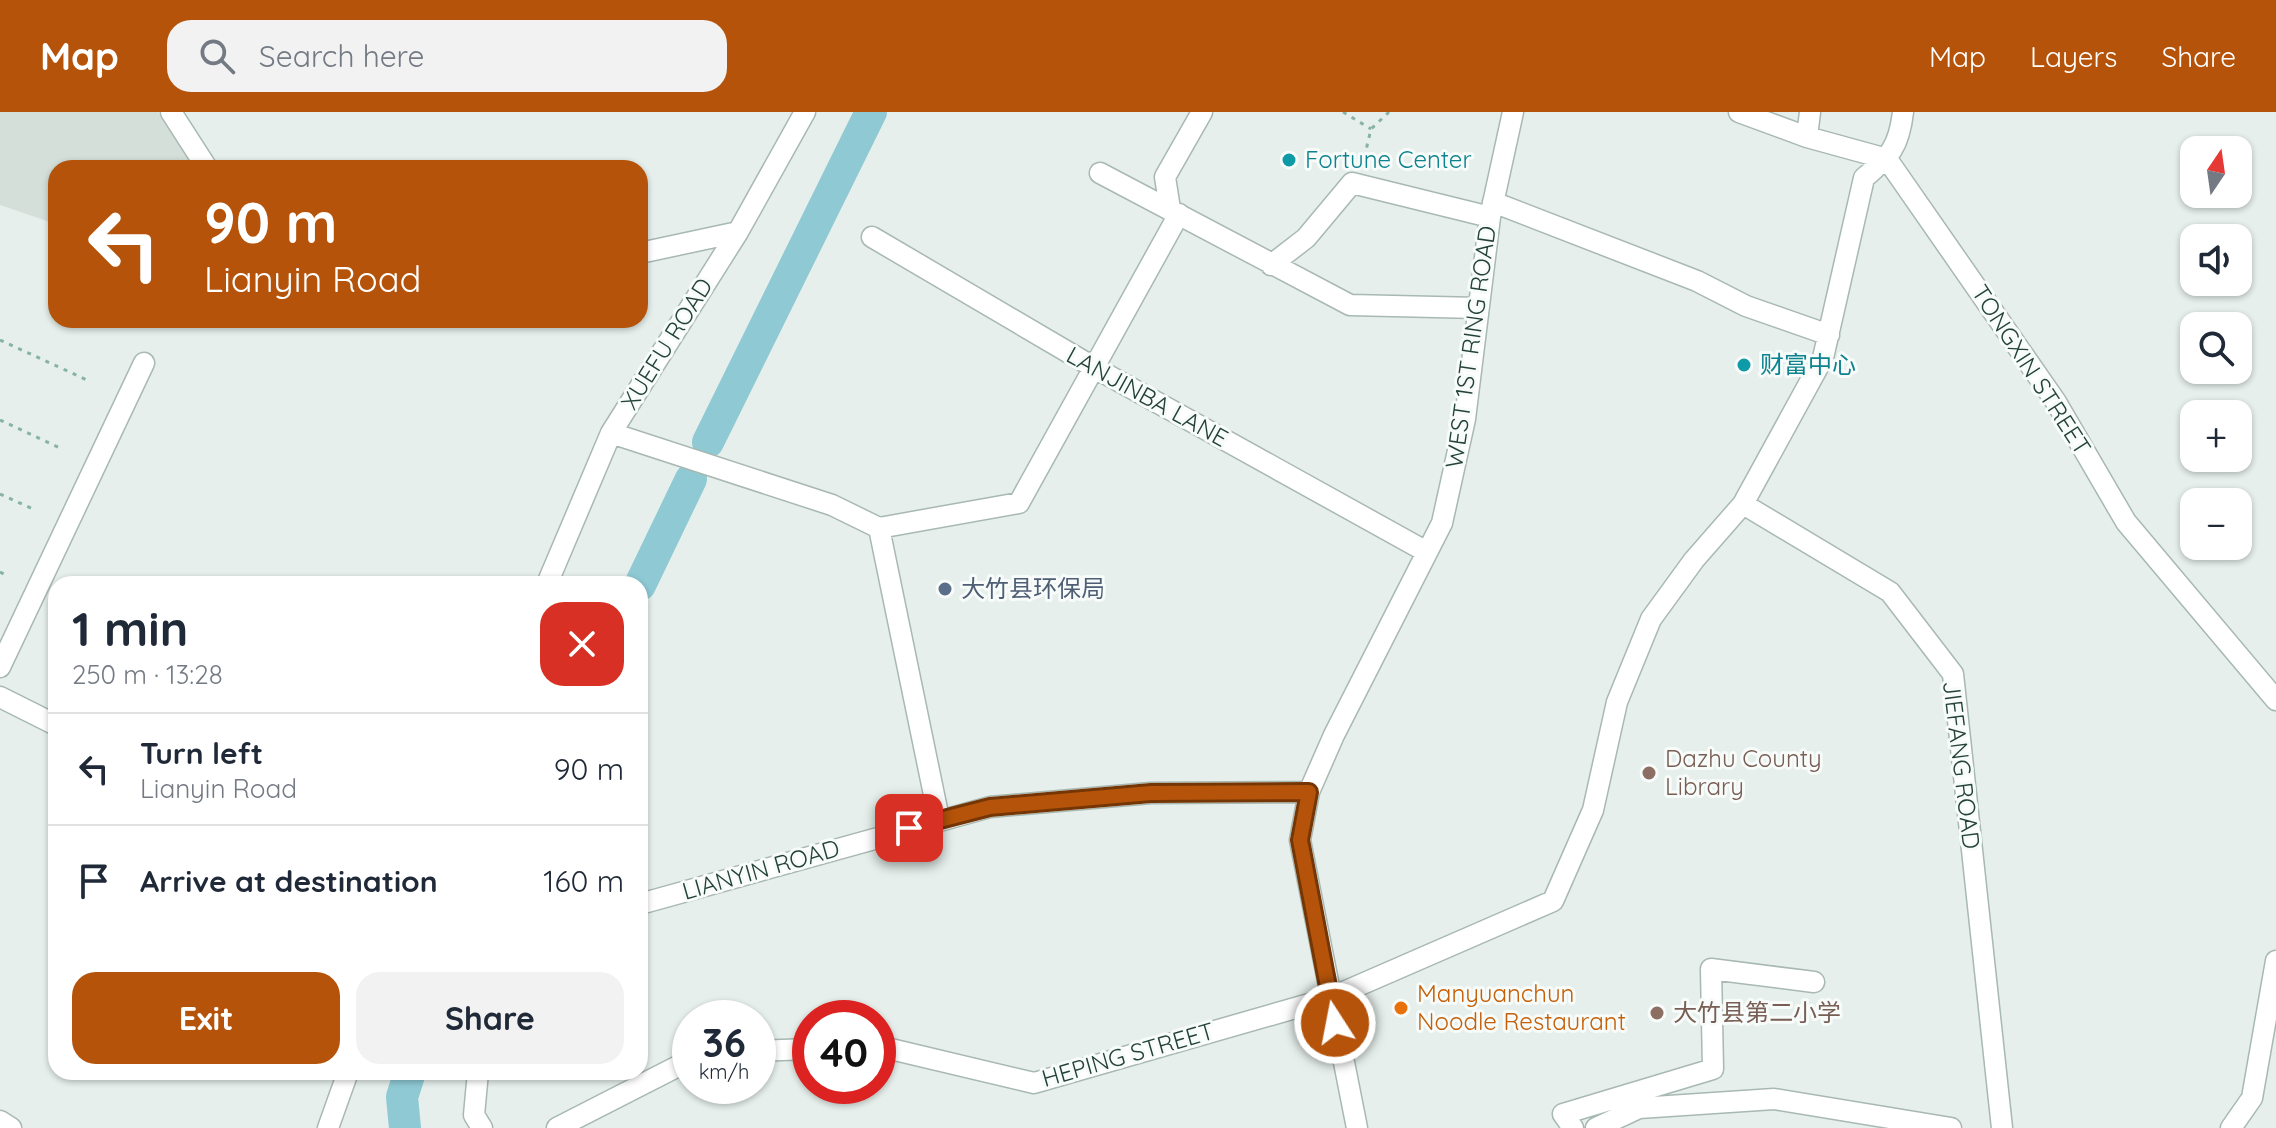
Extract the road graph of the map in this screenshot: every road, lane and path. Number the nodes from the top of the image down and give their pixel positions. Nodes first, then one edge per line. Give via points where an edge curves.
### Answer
1 (171, 112) edge
2 (805, 112) edge
3 (1202, 112) edge
4 (1343, 112) edge
5 (1389, 112) edge
6 (1513, 112) edge
7 (1739, 112) edge
8 (1810, 112) edge
9 (1903, 112) edge
10 (1371, 129) junction
11 (1807, 137) junction
12 (1887, 159) junction
13 (202, 160) edge
14 (1100, 173) dead end
15 (1359, 177) dead end
16 (1491, 210) junction
17 (1175, 212) junction
18 (738, 232) junction
19 (872, 237) dead end
20 (648, 251) edge
21 (1271, 265) junction
22 (1478, 308) junction
23 (1829, 335) junction
24 (0, 340) edge
25 (144, 363) dead end
26 (1095, 368) junction
27 (87, 380) dead end
28 (0, 420) edge
29 (611, 433) junction
30 (60, 448) dead end
31 (0, 494) edge
32 (1743, 504) junction
33 (33, 509) dead end
34 (879, 528) junction
35 (1425, 551) junction
36 (0, 572) edge
37 (8, 576) dead end
38 (550, 576) edge
39 (0, 667) edge
40 (0, 697) edge
41 (2276, 700) edge
42 (48, 721) edge
43 (1309, 792) junction
44 (939, 819) junction
45 (648, 902) edge
46 (2276, 961) edge
47 (1814, 982) dead end
48 (1330, 998) junction
49 (896, 1050) edge
50 (672, 1069) edge
51 (345, 1080) edge
52 (477, 1080) edge
53 (0, 1121) edge
54 (11, 1128) edge
55 (328, 1128) edge
56 (482, 1128) edge
57 (557, 1128) edge
58 (1357, 1128) edge
59 (1573, 1128) edge
60 (1596, 1128) edge
61 (1951, 1128) edge
62 (2002, 1128) edge
63 (2231, 1128) edge

1 - 13 street
2 - 18 street, XUEFU ROAD
3 - 17 street via 1165,177
4 - 10 path
5 - 10 path
6 - 16 street, WEST 1ST RING ROAD
7 - 11 street
8 - 11 street
9 - 12 street, HEPING STREET via 1900,138
10 - 15 path
11 - 12 street
12 - 23 street, HEPING STREET via 1864,178
12 - 41 street, TONGXIN STREET via 2056,402 2126,522
14 - 17 street
16 - 21 street via 1352,183 1306,238
16 - 22 street, WEST 1ST RING ROAD
16 - 23 street via 1697,281 1746,306
17 - 21 street
17 - 26 street
18 - 20 street
18 - 29 street, XUEFU ROAD
19 - 26 street, LANJINBA LANE
21 - 22 street via 1350,305
22 - 35 street, WEST 1ST RING ROAD via 1465,419 1442,523
23 - 32 street, HEPING STREET via 1823,358
24 - 27 path
25 - 39 street
26 - 34 street via 1019,503
26 - 35 street, LANJINBA LANE
28 - 30 path
29 - 34 street via 832,505
29 - 38 street, XUEFU ROAD
31 - 33 path
32 - 48 street, HEPING STREET via 1651,619 1617,702 1593,810 1553,901
32 - 62 street, JIEFANG ROAD via 1890,592 1953,674
34 - 44 street
35 - 43 street, WEST 1ST RING ROAD
36 - 37 path
40 - 42 street
43 - 44 street, LIANYIN ROAD via 1151,793 990,807
43 - 48 street, WEST 1ST RING ROAD via 1300,840
44 - 45 street, LIANYIN ROAD
46 - 63 street via 2252,1098
47 - 59 street via 1711,969 1713,1069 1563,1114
48 - 49 street, HEPING STREET via 1034,1083
48 - 58 street, WEST 1ST RING ROAD
50 - 57 street
51 - 55 street
52 - 56 street via 474,1115
53 - 54 street
60 - 61 street via 1639,1108 1774,1099

